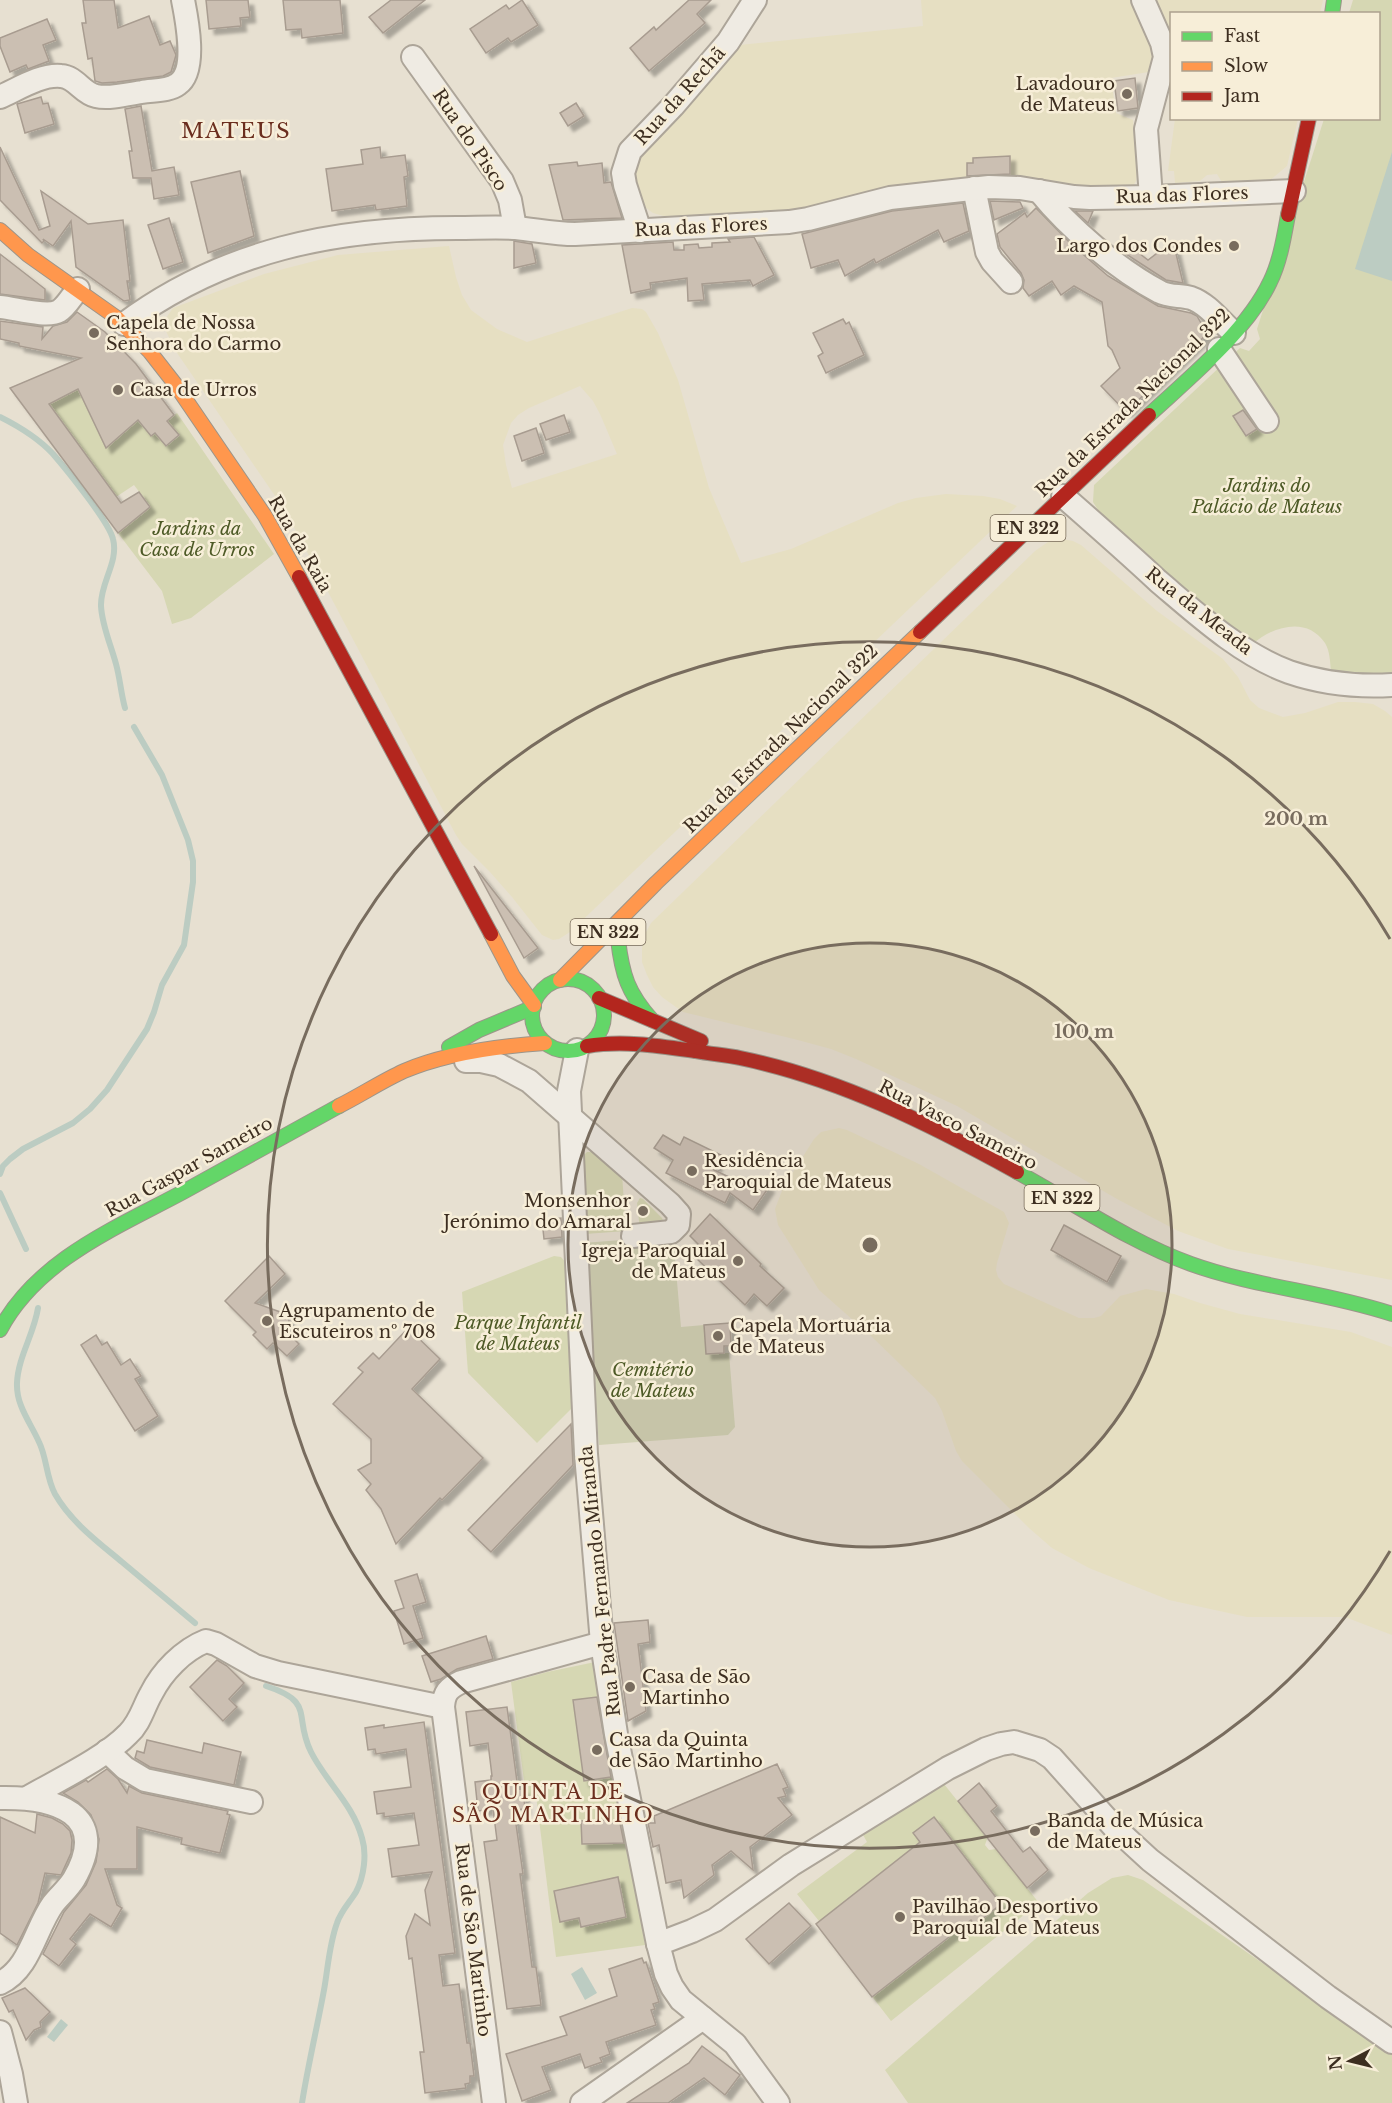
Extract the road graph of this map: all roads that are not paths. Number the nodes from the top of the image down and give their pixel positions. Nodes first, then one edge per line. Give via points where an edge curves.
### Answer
1 (183, 0) edge
2 (755, 0) edge
3 (1143, 0) edge
4 (413, 57) dead end
5 (0, 97) edge
6 (1309, 120) edge
7 (974, 188) junction
8 (1294, 191) junction
9 (1039, 192) junction
10 (1151, 197) junction
11 (515, 228) junction
12 (0, 230) edge
13 (640, 231) junction
14 (1011, 282) dead end
15 (78, 289) junction
16 (0, 307) edge
17 (124, 324) junction
18 (1227, 341) junction
19 (1267, 421) dead end
20 (1063, 496) junction
21 (1392, 685) edge
22 (656, 883) junction
23 (493, 937) junction
24 (618, 939) junction
25 (606, 962) dead end
26 (507, 964) junction
27 (557, 981) junction
28 (505, 986) dead end
29 (596, 989) junction
30 (534, 1006) junction
31 (497, 1007) dead end
32 (654, 1021) junction
33 (479, 1030) junction
34 (566, 1047) junction
35 (741, 1058) junction
36 (420, 1065) junction
37 (570, 1117) junction
38 (633, 1236) dead end
39 (1392, 1314) edge
40 (0, 1330) edge
41 (602, 1643) junction
42 (443, 1707) junction
43 (107, 1751) junction
44 (0, 1798) edge
45 (27, 1798) junction
46 (251, 1802) dead end
47 (658, 1944) junction
48 (0, 1983) edge
49 (703, 2018) junction
50 (0, 2032) edge
51 (1392, 2042) edge
52 (16, 2103) edge
53 (494, 2103) edge
54 (582, 2103) edge
55 (778, 2103) edge

1 - 5 street via 189,62 184,78 175,86 97,97 72,78 59,75
2 - 13 street, Rua da Rechã via 728,42 630,151 623,173
3 - 10 street via 1165,57 1146,129
4 - 11 street, Rua do Pisco via 502,182
6 - 8 main road, Rua da Estrada Nacional 322 / EN 322
7 - 9 street, Rua das Flores
7 - 13 street, Rua das Flores via 890,198 798,220
7 - 14 street via 987,252
8 - 10 street, Rua das Flores
8 - 18 main road, Rua da Estrada Nacional 322 / EN 322 via 1270,282
9 - 10 street, Rua das Flores via 1074,197
9 - 18 street via 1126,272 1164,294 1196,300
11 - 13 street, Rua das Flores via 562,234
11 - 17 street, Rua das Flores via 414,228 297,243 188,283 159,298
12 - 15 main road, Rua da Raia
15 - 16 street via 56,312
15 - 17 main road, Rua da Raia
17 - 23 main road, Rua da Raia via 167,374 271,525
18 - 19 street
18 - 20 main road, Rua da Estrada Nacional 322 / EN 322
20 - 21 street, Rua da Meada via 1182,601 1248,651 1288,672 1346,684
20 - 22 main road, Rua da Estrada Nacional 322 / EN 322
22 - 24 main road, EN 322
22 - 27 main road, EN 322
23 - 26 main road
23 - 27 main road via 513,961 530,973
24 - 25 main road, EN 322
24 - 32 main road via 626,987
26 - 28 main road
26 - 30 main road
27 - 29 main road, EN 322 via 572,980
27 - 30 main road, EN 322 via 544,988
29 - 32 main road, EN 322
29 - 34 main road via 603,1008 601,1030 595,1039
30 - 33 main road
30 - 34 main road via 532,1014 538,1036
31 - 33 main road
32 - 35 main road, EN 322
33 - 36 main road
34 - 35 main road, EN 322 via 626,1044
34 - 36 main road via 501,1046
34 - 37 street, Rua Padre Fernando Miranda
35 - 39 main road, Rua Vasco Sameiro / EN 322 via 856,1094 919,1122 1184,1262 1365,1304
36 - 37 street via 470,1060 499,1065 529,1081
36 - 40 main road, Rua Gaspar Sameiro via 369,1089 65,1258 18,1299
37 - 38 street via 679,1214 678,1225 671,1233
37 - 41 street, Rua Padre Fernando Miranda via 586,1454
41 - 42 street via 461,1682 447,1690
41 - 47 street, Rua Padre Fernando Miranda
42 - 43 street via 278,1672 206,1641 194,1646 168,1670 150,1695 137,1724
42 - 53 street, Rua de São Martinho
43 - 45 street
43 - 46 street via 145,1780
44 - 45 street
45 - 48 street via 69,1811 82,1825 86,1846 78,1873 53,1904 22,1962
47 - 49 street, Rua Padre Fernando Miranda via 672,1987
47 - 51 street via 716,1920 778,1873 948,1768 986,1749 1014,1742 1052,1758 1144,1855
49 - 54 street
49 - 55 street, Rua Padre Fernando Miranda via 735,2044
50 - 52 street

